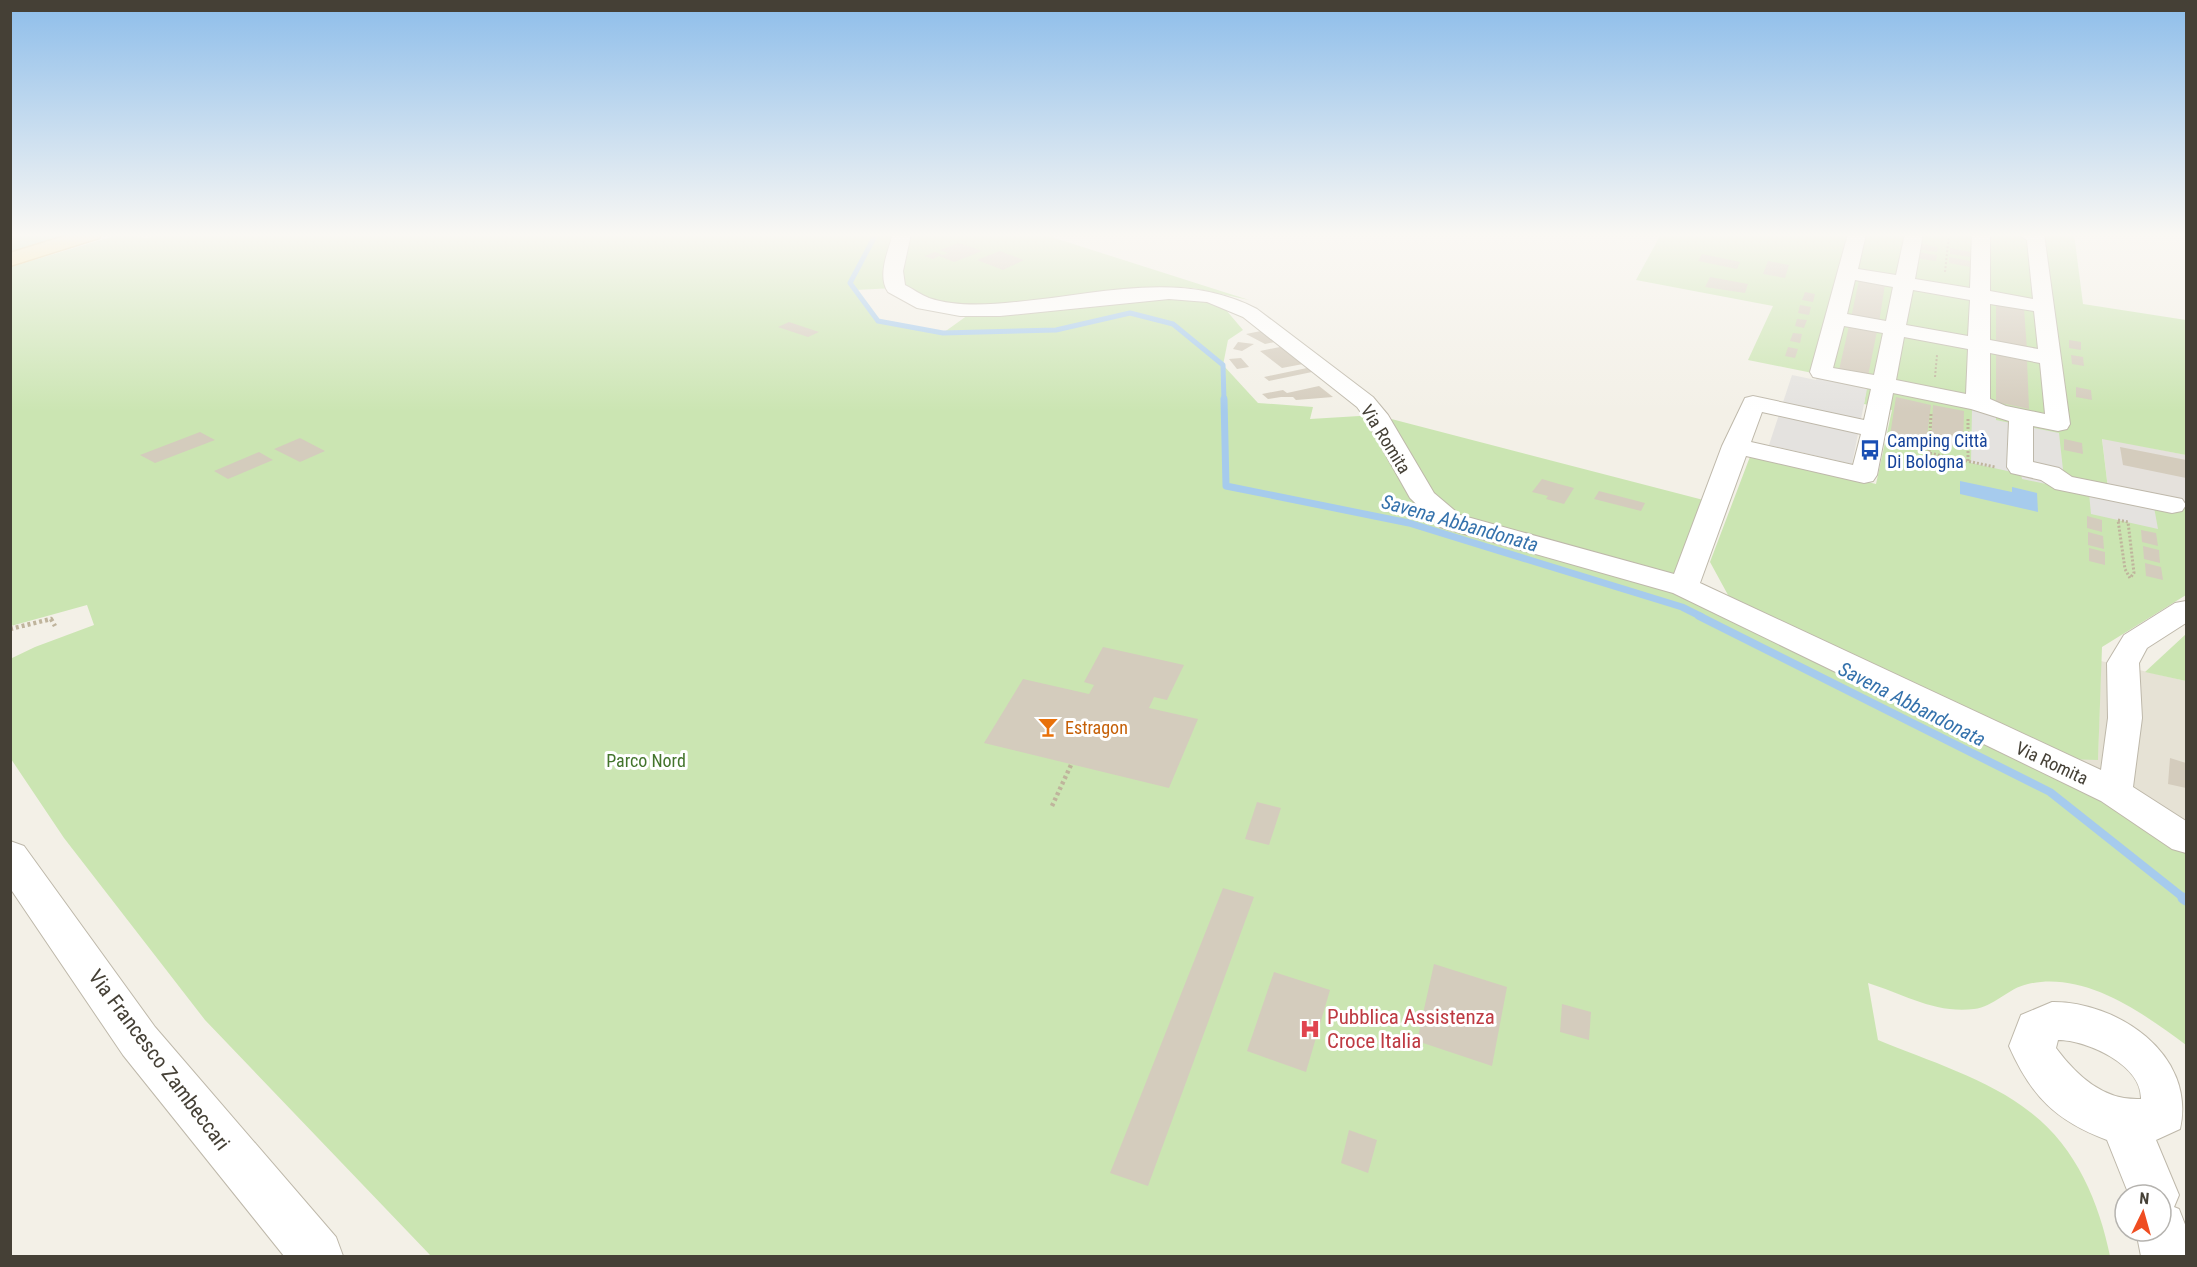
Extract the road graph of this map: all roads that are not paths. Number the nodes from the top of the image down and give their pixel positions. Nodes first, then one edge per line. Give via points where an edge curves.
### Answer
1 (903, 293) edge
2 (1154, 293) edge
3 (1179, 293) edge
4 (1842, 293) edge
5 (1902, 293) edge
6 (1963, 293) edge
7 (2043, 293) edge
8 (1980, 296) junction
9 (2045, 307) junction
10 (1835, 318) junction
11 (1895, 329) junction
12 (1979, 345) junction
13 (2050, 358) junction
14 (1822, 378) dead end
15 (1883, 384) junction
16 (1973, 402) junction
17 (1812, 416) junction
18 (2021, 416) junction
19 (1874, 429) junction
20 (1735, 446) junction
21 (1800, 461) junction
22 (2120, 494) junction
23 (2172, 506) dead end
24 (2124, 521) road end
25 (1684, 587) junction
26 (2187, 610) edge
27 (2114, 792) junction
28 (2187, 839) edge
29 (10, 856) edge
30 (2175, 1087) edge
31 (2124, 1121) junction
32 (2149, 1183) edge
33 (317, 1257) edge

1 - 2 street, Via Romita via 939,307 996,309
3 - 25 street, Via Romita via 1231,303 1250,313 1365,402 1423,498 1450,520
4 - 10 street
5 - 11 street
6 - 8 street
7 - 9 street
8 - 9 street
8 - 12 street
9 - 13 street
10 - 11 street
10 - 15 street via 1821,372
11 - 12 street
11 - 15 street
12 - 13 street
12 - 16 street
13 - 18 street via 2058,424
14 - 17 street
15 - 16 street
15 - 19 street
16 - 18 street
17 - 19 street
17 - 20 street via 1753,403
17 - 21 street
18 - 22 street via 2020,467 2050,474 2064,483
19 - 21 street via 1864,476
20 - 21 street
20 - 25 street
22 - 23 street
22 - 24 street
25 - 27 street, Via Romita
26 - 27 street, Via Romita via 2135,642 2123,663 2125,718
27 - 28 street, Via Romita
29 - 33 street, Via Francesco Zambeccari via 139,1041
30 - 31 street via 2163,1113 2148,1121
30 - 31 street via 2126,1043 2104,1030 2075,1021 2052,1021 2037,1029 2032,1046 2035,1059 2053,1084 2094,1112
31 - 32 street

